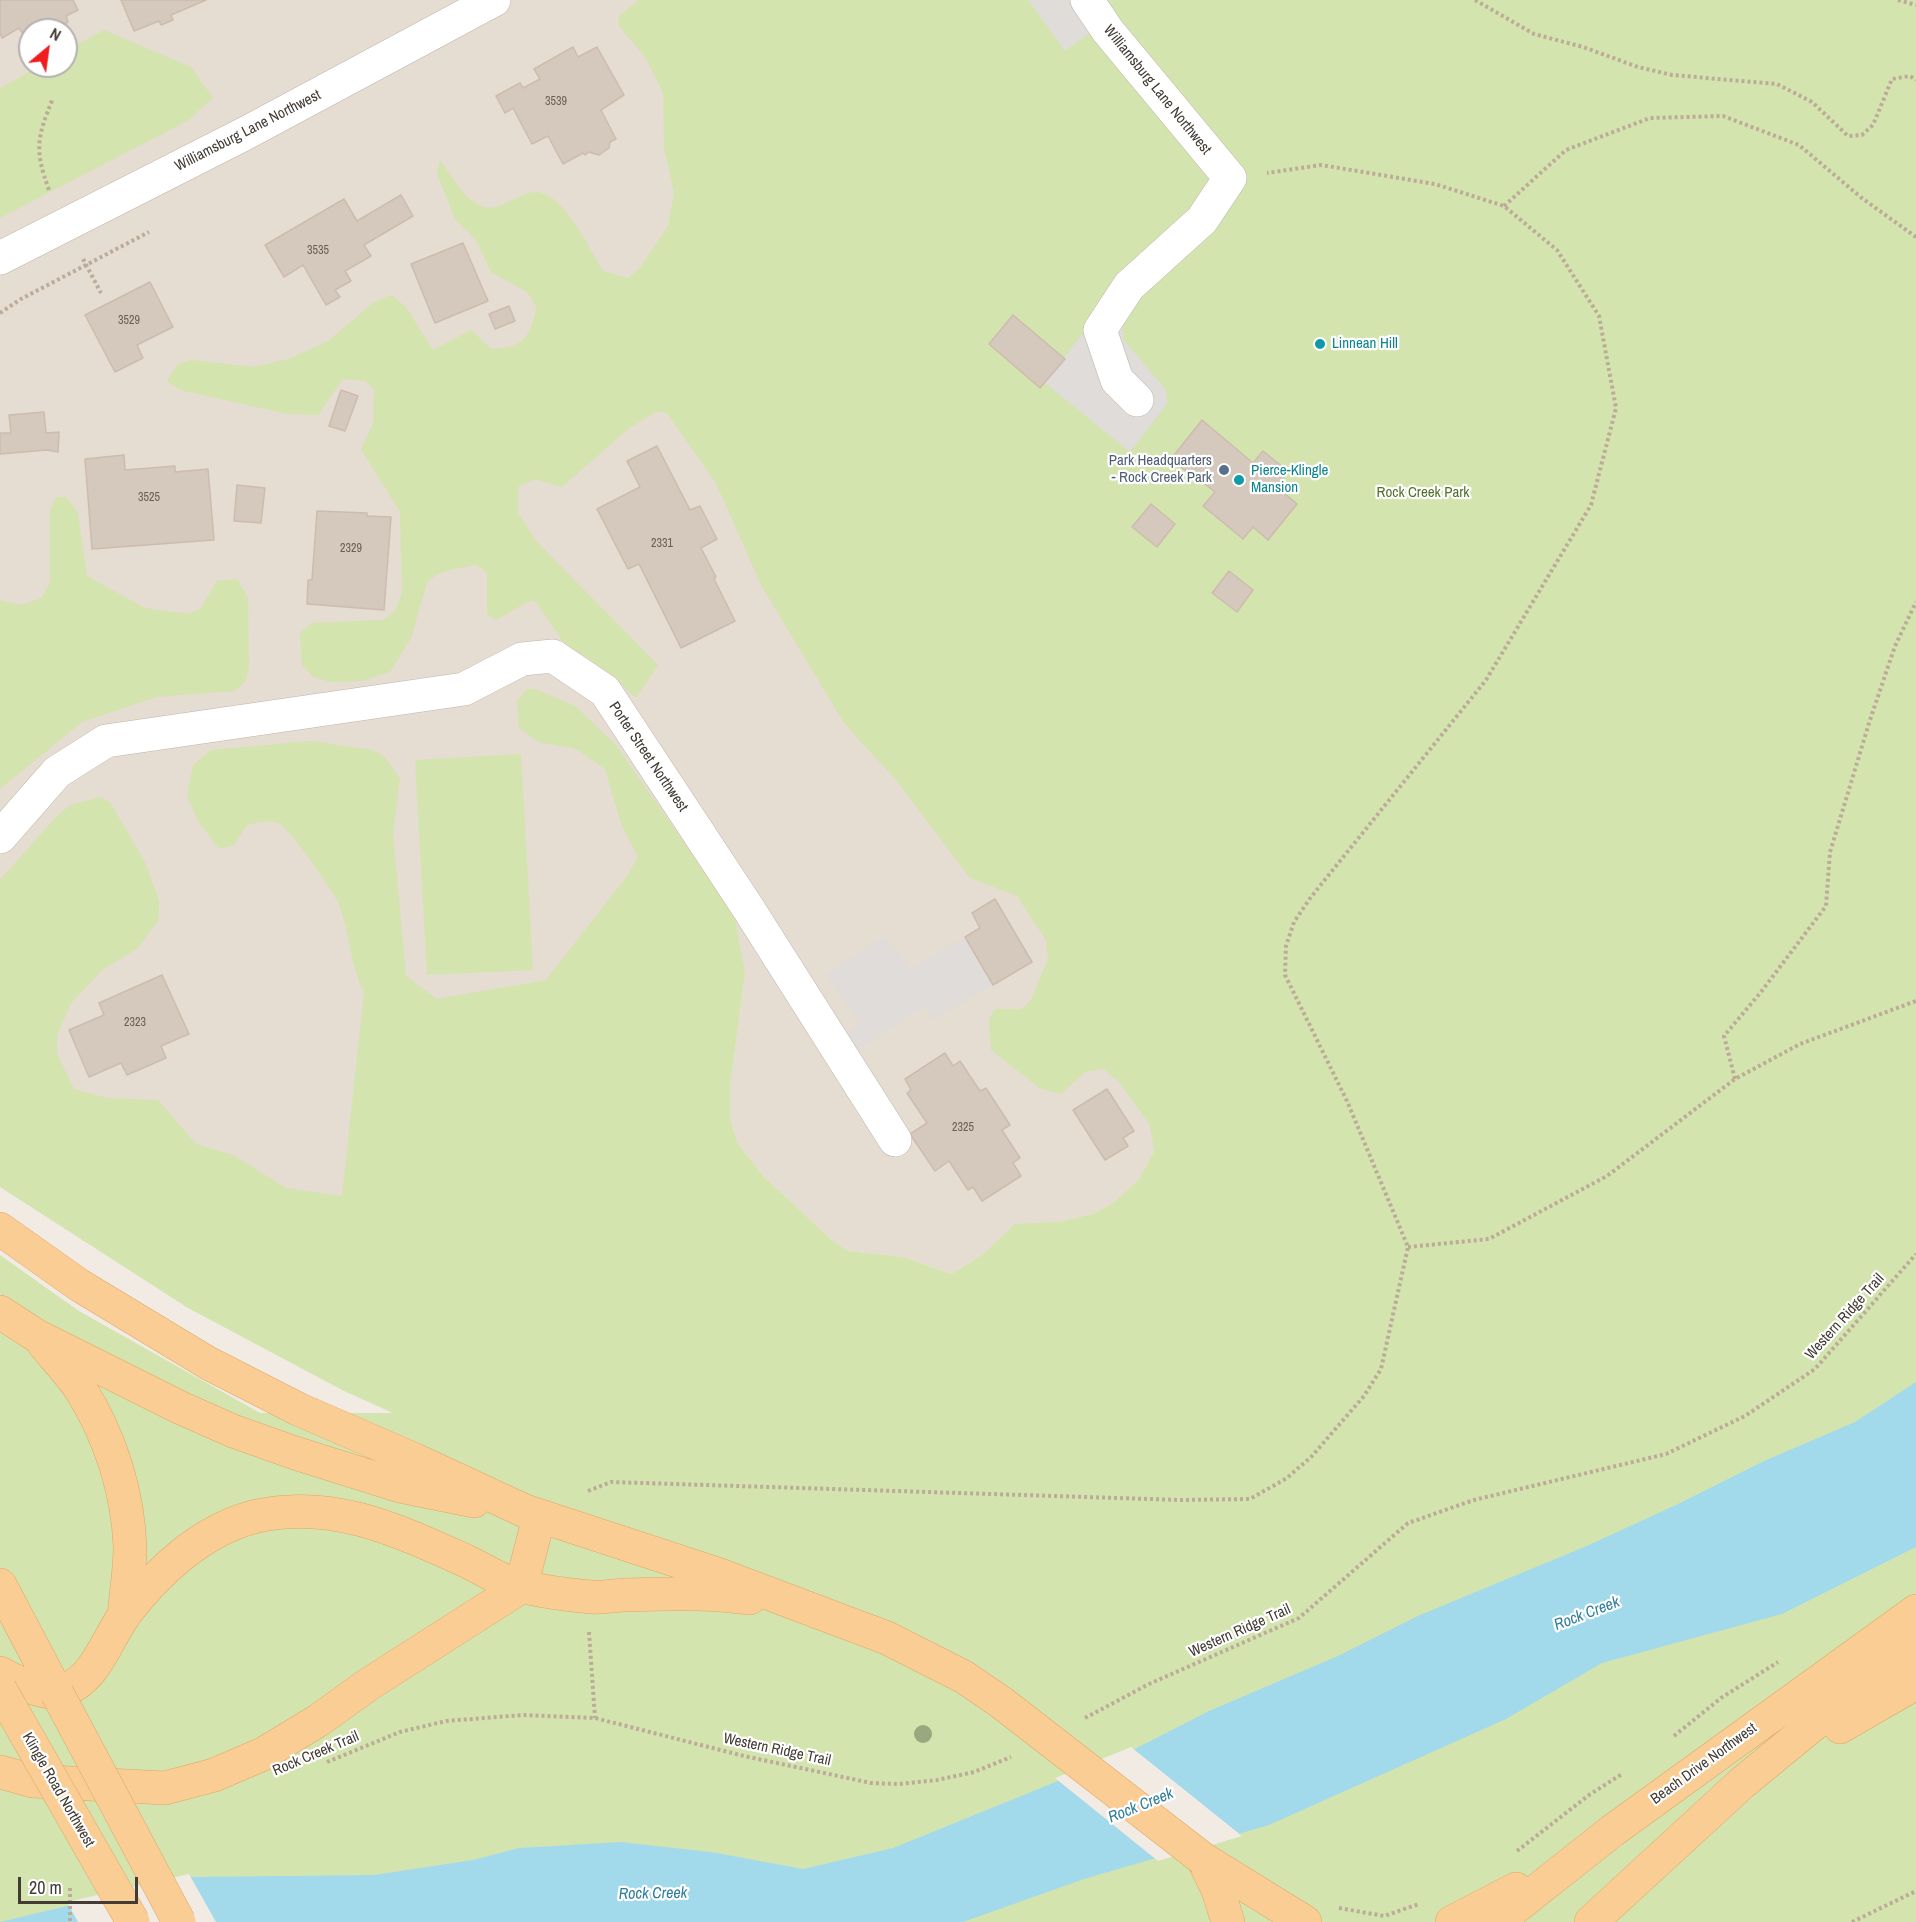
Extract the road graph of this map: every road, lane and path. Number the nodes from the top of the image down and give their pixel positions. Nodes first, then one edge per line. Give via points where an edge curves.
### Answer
1 (494, 0) edge
2 (1087, 0) edge
3 (1475, 0) edge
4 (1898, 0) edge
5 (1916, 5) edge
6 (1916, 80) edge
7 (1230, 178) junction
8 (1504, 206) junction
9 (149, 232) dead end
10 (1916, 237) edge
11 (0, 258) edge
12 (0, 313) edge
13 (1137, 400) dead end
14 (1916, 602) edge
15 (0, 837) edge
16 (1916, 1001) edge
17 (1735, 1079) junction
18 (895, 1140) dead end
19 (0, 1228) edge
20 (1408, 1247) junction
21 (1916, 1254) edge
22 (0, 1312) edge
23 (37, 1336) junction
24 (532, 1514) junction
25 (521, 1587) junction
26 (7, 1597) edge
27 (787, 1600) junction
28 (1916, 1611) edge
29 (122, 1619) junction
30 (589, 1629) dead end
31 (1916, 1648) edge
32 (1788, 1656) dead end
33 (0, 1674) edge
34 (1916, 1683) edge
35 (0, 1689) edge
36 (57, 1693) junction
37 (595, 1718) junction
38 (1076, 1723) dead end
39 (1666, 1743) dead end
40 (1013, 1756) dead end
41 (320, 1765) dead end
42 (1628, 1770) dead end
43 (0, 1773) edge
44 (1742, 1783) junction
45 (1612, 1831) junction
46 (1509, 1858) dead end
47 (1203, 1859) junction
48 (1916, 1891) edge
49 (1424, 1902) dead end
50 (1318, 1914) edge
51 (133, 1922) edge
52 (179, 1922) edge
53 (1228, 1922) edge
54 (1258, 1922) edge
55 (1452, 1922) edge
56 (1497, 1922) edge
57 (1592, 1922) edge
58 (1852, 1922) edge

1 - 11 street, Williamsburg Lane Northwest via 246,133
2 - 7 street, Williamsburg Lane Northwest via 1108,31
3 - 6 path via 1534,34 1638,67 1672,75 1777,84 1812,102 1848,136 1862,135 1873,125 1892,79 1910,76
4 - 5 path
7 - 8 path via 1321,165 1434,184
7 - 13 street via 1202,220 1129,286 1100,330 1118,380
8 - 10 path via 1566,150 1650,118 1723,116 1799,145
8 - 20 path via 1557,250 1599,316 1616,408 1591,505 1486,680 1311,897 1294,922 1286,946 1285,975 1347,1101
9 - 12 path
14 - 17 path via 1891,657 1830,852 1826,906 1724,1036
15 - 18 street, Porter Street Northwest via 57,772 106,741 464,689 522,658 553,656 605,691
16 - 17 path via 1800,1044
17 - 20 path via 1607,1176 1489,1239
19 - 24 main road via 79,1285 208,1363 298,1409
20 - 24 path via 1381,1369 1364,1396 1312,1456 1287,1478 1250,1499 611,1482
21 - 38 path, Western Ridge Trail via 1815,1369 1745,1416 1666,1454 1474,1500 1408,1523 1299,1618 1149,1684
22 - 23 main road
23 - 24 main road via 233,1431 400,1486
23 - 29 main road via 85,1398 120,1480 130,1548
24 - 25 main road
24 - 27 main road
25 - 27 main road via 593,1597 695,1594
25 - 29 main road via 375,1523 342,1514 275,1512 246,1519 188,1550 163,1571
25 - 43 main road via 263,1755 214,1775 165,1788 33,1781
26 - 36 main road
27 - 47 main road, bridge via 887,1638 964,1677 1002,1702
28 - 45 main road, Beach Drive Northwest
29 - 36 main road via 84,1679
30 - 37 path
31 - 44 main road via 1832,1709
32 - 39 path via 1721,1698
33 - 36 main road via 20,1684
34 - 44 main road
35 - 51 main road, Klingle Road Northwest, bridge
36 - 52 main road, bridge
37 - 40 path, Western Ridge Trail via 871,1783 937,1780 974,1772
37 - 41 path, Rock Creek Trail via 523,1715 446,1721 400,1732
42 - 46 path via 1589,1795
44 - 57 main road
45 - 55 main road
45 - 56 main road, Beach Drive Northwest
47 - 50 main road
47 - 53 main road
47 - 54 main road
48 - 58 path
49 - 50 path via 1384,1916

